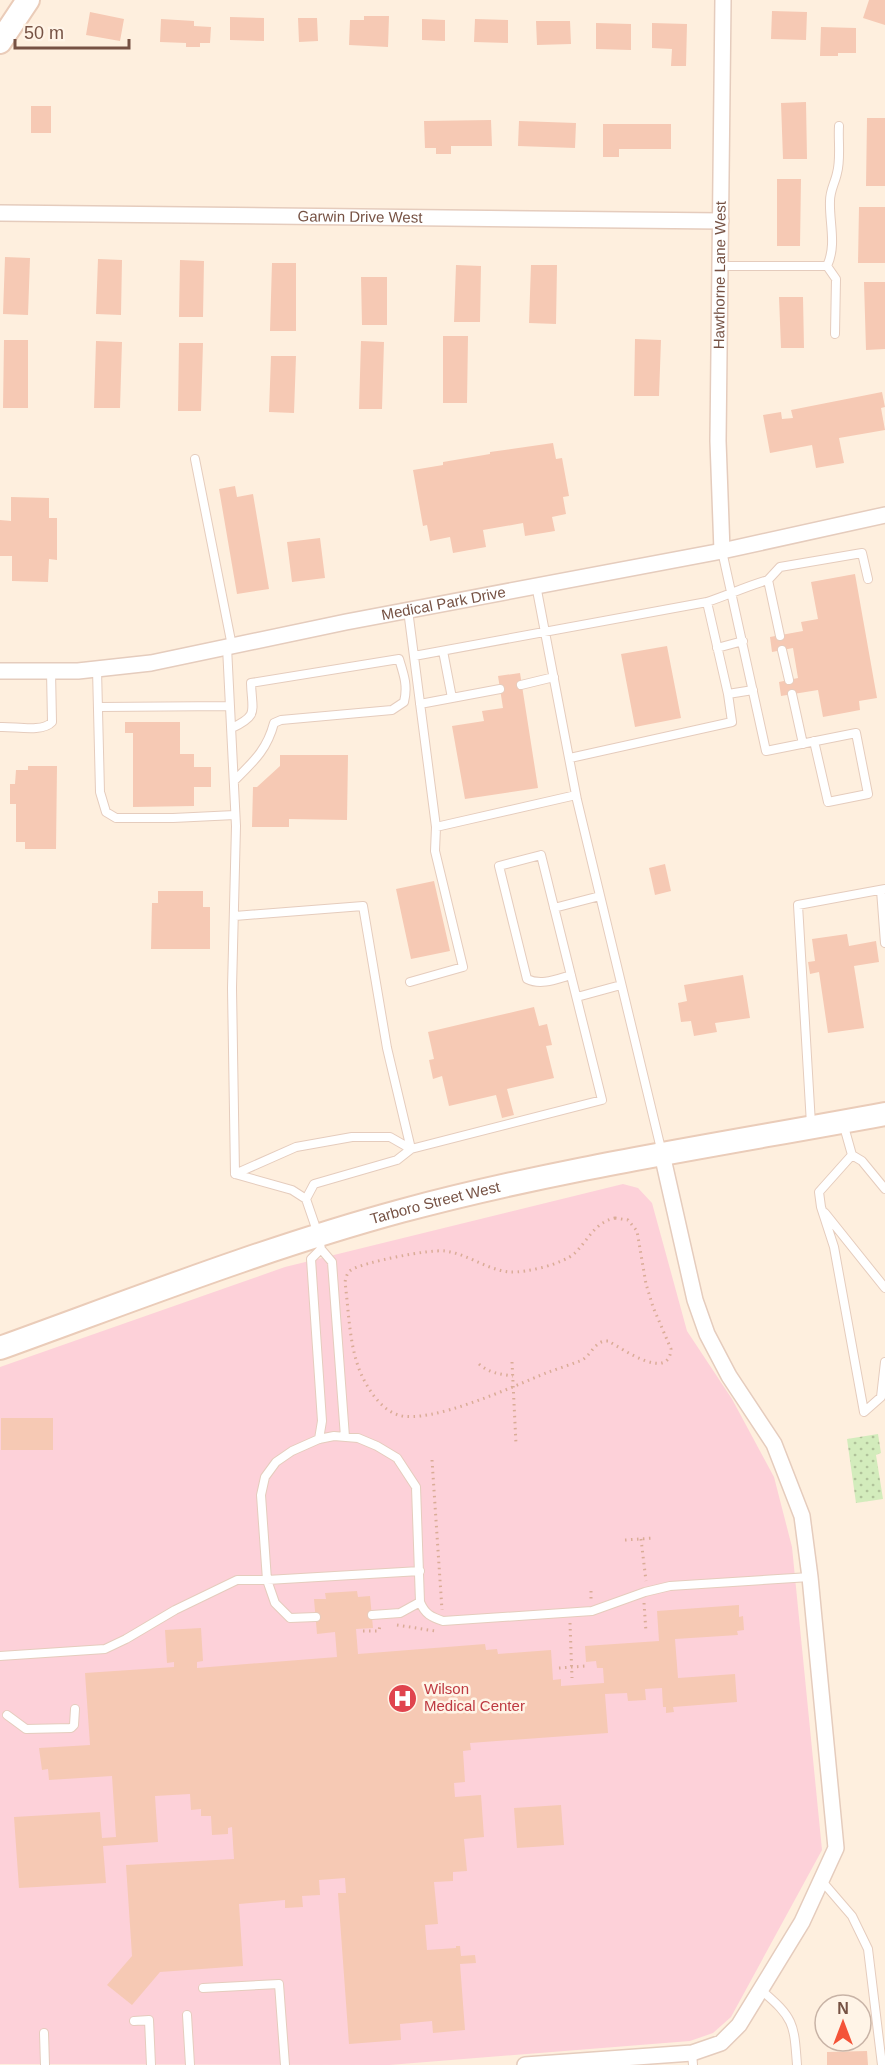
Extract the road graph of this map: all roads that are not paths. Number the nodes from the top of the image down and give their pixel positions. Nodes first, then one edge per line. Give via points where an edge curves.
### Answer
1 (28, 0) edge
2 (723, 0) edge
3 (0, 42) edge
4 (839, 126) dead end
5 (0, 213) edge
6 (721, 221) junction
7 (720, 266) junction
8 (827, 266) junction
9 (835, 334) dead end
10 (195, 459) dead end
11 (885, 515) edge
12 (723, 551) junction
13 (868, 579) dead end
14 (768, 580) junction
15 (536, 585) junction
16 (733, 594) junction
17 (707, 602) junction
18 (408, 610) junction
19 (545, 632) junction
20 (780, 636) dead end
21 (743, 641) junction
22 (229, 647) junction
23 (717, 648) junction
24 (782, 650) dead end
25 (443, 651) junction
26 (414, 656) junction
27 (97, 669) junction
28 (0, 671) edge
29 (51, 671) junction
30 (554, 677) junction
31 (789, 680) dead end
32 (522, 684) dead end
33 (500, 689) dead end
34 (753, 690) junction
35 (728, 694) junction
36 (792, 694) dead end
37 (452, 698) junction
38 (420, 704) junction
39 (230, 706) junction
40 (99, 707) junction
41 (0, 727) edge
42 (232, 728) junction
43 (814, 741) junction
44 (802, 744) junction
45 (570, 758) junction
46 (234, 781) junction
47 (576, 795) junction
48 (235, 815) junction
49 (436, 827) junction
50 (883, 889) edge
51 (600, 896) junction
52 (554, 908) junction
53 (235, 916) junction
54 (885, 943) edge
55 (571, 975) junction
56 (410, 982) dead end
57 (621, 985) junction
58 (577, 997) junction
59 (885, 1114) edge
60 (843, 1122) junction
61 (812, 1128) junction
62 (411, 1149) junction
63 (662, 1154) junction
64 (852, 1155) junction
65 (235, 1174) junction
66 (885, 1189) edge
67 (306, 1199) junction
68 (821, 1207) junction
69 (320, 1242) junction
70 (885, 1288) edge
71 (0, 1348) edge
72 (885, 1362) edge
73 (345, 1437) junction
74 (319, 1439) junction
75 (420, 1571) junction
76 (810, 1577) junction
77 (267, 1580) junction
78 (420, 1602) junction
79 (372, 1615) dead end
80 (316, 1617) dead end
81 (0, 1656) edge
82 (75, 1709) dead end
83 (7, 1715) dead end
84 (821, 1880) junction
85 (203, 1988) dead end
86 (761, 1990) junction
87 (187, 2015) dead end
88 (134, 2021) dead end
89 (44, 2033) dead end
90 (693, 2059) edge
91 (628, 2061) edge
92 (575, 2063) edge
93 (45, 2065) edge
94 (151, 2065) edge
95 (190, 2065) edge
96 (285, 2065) edge
97 (526, 2065) edge
98 (796, 2065) edge
99 (882, 2065) edge

1 - 3 main road
2 - 6 street, Hawthorne Lane West
4 - 8 lane via 838,173 830,204 831,257
5 - 6 street, Garwin Drive West
6 - 7 street, Hawthorne Lane West
7 - 8 lane
7 - 12 street, Hawthorne Lane West via 718,441
8 - 9 lane via 836,279
10 - 22 lane
11 - 12 street, Medical Park Drive
12 - 15 street, Medical Park Drive
12 - 16 lane
13 - 14 lane via 862,553 780,567
14 - 16 lane
14 - 20 lane
15 - 18 street, Medical Park Drive
15 - 19 lane
16 - 17 lane
16 - 21 lane
17 - 19 lane
17 - 23 lane
18 - 22 street, Medical Park Drive
18 - 26 lane
19 - 25 lane
19 - 30 lane
21 - 23 lane
21 - 34 lane
22 - 27 street, Medical Park Drive
22 - 39 lane
23 - 35 lane
24 - 31 lane
25 - 26 lane
25 - 37 lane
26 - 38 lane
27 - 29 street, Medical Park Drive
27 - 40 lane
28 - 29 street, Medical Park Drive
29 - 41 lane via 52,722 41,728
30 - 32 lane
30 - 45 lane
33 - 37 lane
34 - 35 lane
34 - 44 lane via 766,751
35 - 45 lane via 732,722
36 - 44 lane
37 - 38 lane
38 - 49 lane
39 - 40 lane
39 - 42 lane
40 - 48 lane via 100,792 106,812 116,818
42 - 46 lane
42 - 46 lane via 249,720 251,684 399,659 407,689 404,702 392,710 274,723 266,746
43 - 43 lane via 856,733 868,794 828,802
43 - 44 lane
45 - 47 lane
46 - 48 lane
47 - 49 lane
47 - 51 lane
48 - 53 lane
49 - 56 lane via 435,851 463,967
50 - 54 lane
50 - 61 lane via 798,904
51 - 52 lane
51 - 57 lane
52 - 55 lane
52 - 55 lane via 541,855 499,866 527,979 541,982
53 - 62 lane via 363,906 387,1048
53 - 65 lane
55 - 58 lane
57 - 58 lane
57 - 63 lane
58 - 62 lane via 602,1100
59 - 60 main road, Tarboro Street West
60 - 61 main road, Tarboro Street West
60 - 64 lane
61 - 63 main road, Tarboro Street West
62 - 65 lane via 390,1137 352,1137 296,1148
62 - 67 lane via 397,1160 314,1184
63 - 69 main road, Tarboro Street West via 480,1191
63 - 76 street via 701,1317 729,1376 774,1444 790,1482 801,1516
64 - 66 lane
64 - 68 lane via 819,1192
65 - 67 lane via 292,1190
67 - 69 lane
68 - 70 lane
68 - 72 lane via 834,1247 864,1412 881,1397
69 - 71 main road, Tarboro Street West
69 - 73 lane via 332,1262
69 - 74 lane via 311,1259 322,1421
73 - 74 lane
73 - 75 lane via 358,1438 398,1458 416,1487
74 - 77 lane via 276,1462 265,1477 261,1495
75 - 77 lane
75 - 78 lane
76 - 78 lane via 670,1586 592,1611 443,1621 424,1611
76 - 84 street via 836,1848
77 - 80 lane via 275,1603 290,1617
77 - 81 lane via 237,1580 105,1648
78 - 79 lane via 400,1613
82 - 83 lane via 75,1725 71,1728 26,1729
84 - 86 street via 802,1922
84 - 99 lane via 852,1916 868,1949
85 - 96 lane via 279,1984
86 - 90 street via 739,2025 721,2043
86 - 98 lane via 790,2019
87 - 95 lane
88 - 94 lane via 148,2020
89 - 93 lane
90 - 91 street
91 - 92 street
92 - 97 street

